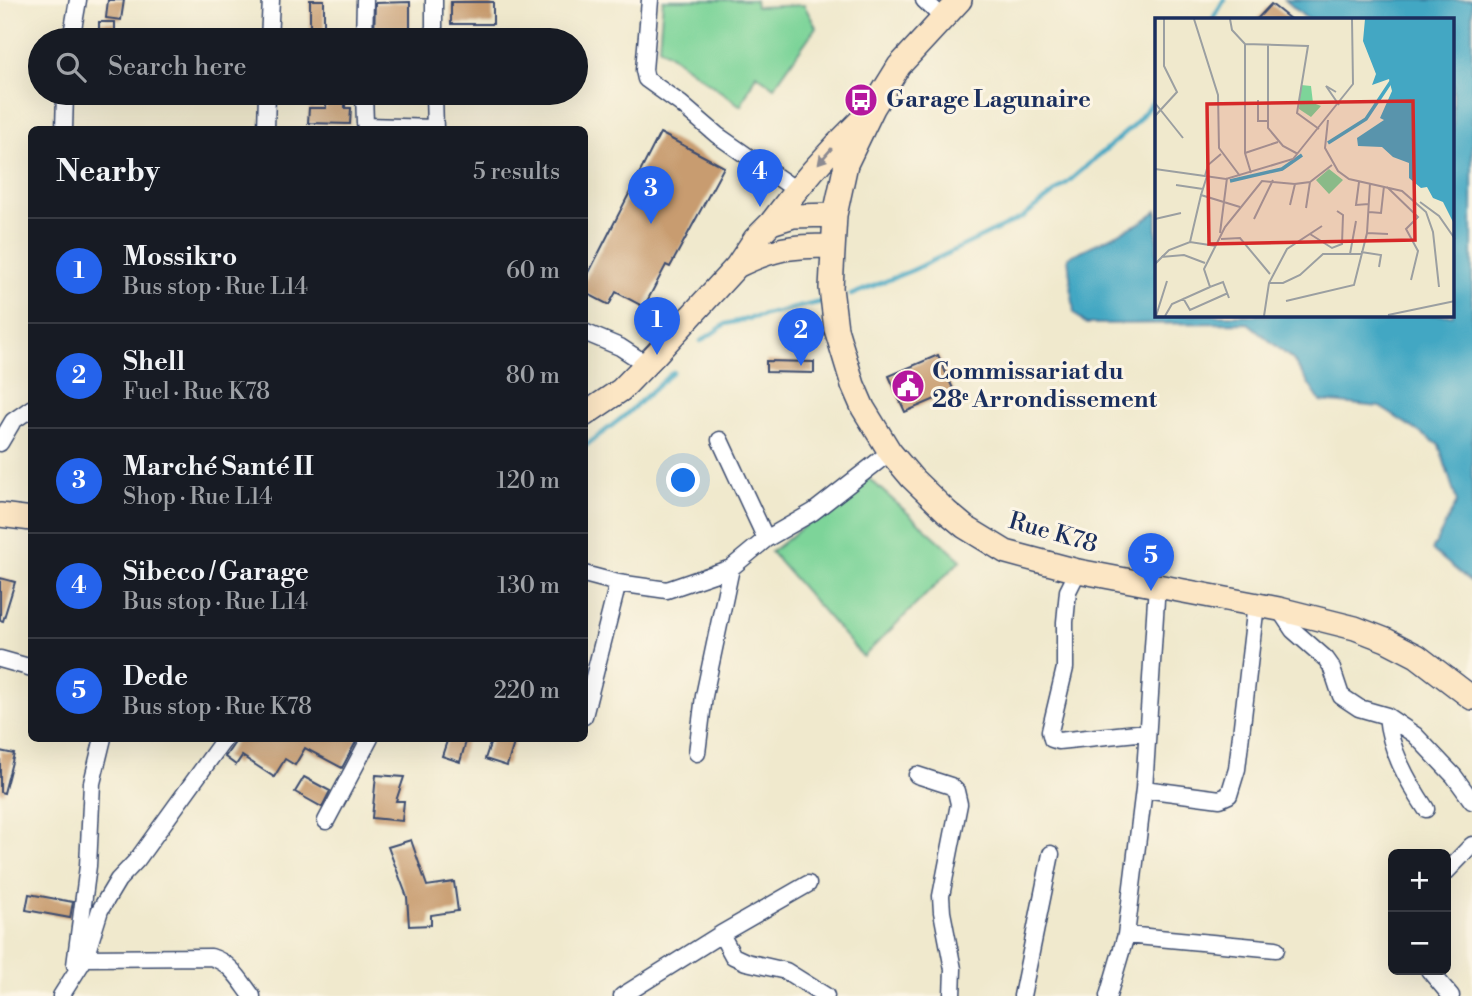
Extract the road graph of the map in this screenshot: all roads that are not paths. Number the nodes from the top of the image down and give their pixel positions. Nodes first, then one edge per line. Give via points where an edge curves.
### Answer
1 (78, 0) edge
2 (271, 0) edge
3 (365, 0) edge
4 (434, 0) edge
5 (650, 0) edge
6 (924, 0) edge
7 (960, 0) edge
8 (943, 18) junction
9 (73, 28) edge
10 (270, 28) edge
11 (364, 28) edge
12 (434, 28) edge
13 (65, 105) edge
14 (267, 105) edge
15 (364, 105) edge
16 (434, 105) edge
17 (873, 108) junction
18 (64, 126) edge
19 (266, 126) edge
20 (367, 126) edge
21 (435, 126) edge
22 (796, 190) junction
23 (835, 215) junction
24 (771, 223) junction
25 (832, 246) junction
26 (737, 266) junction
27 (588, 334) edge
28 (646, 364) junction
29 (28, 411) edge
30 (588, 413) edge
31 (720, 440) dead end
32 (0, 443) edge
33 (890, 452) junction
34 (0, 514) edge
35 (28, 518) edge
36 (766, 539) junction
37 (731, 568) junction
38 (1078, 571) junction
39 (588, 575) edge
40 (618, 583) junction
41 (1157, 584) junction
42 (1256, 604) junction
43 (1279, 609) junction
44 (0, 659) edge
45 (28, 667) edge
46 (1472, 698) edge
47 (588, 700) edge
48 (1387, 716) junction
49 (1147, 732) junction
50 (102, 742) edge
51 (222, 742) edge
52 (368, 742) edge
53 (697, 753) dead end
54 (917, 775) dead end
55 (1144, 789) junction
56 (1472, 801) edge
57 (1426, 809) dead end
58 (326, 821) dead end
59 (1472, 845) edge
60 (1051, 854) dead end
61 (1451, 867) edge
62 (808, 884) dead end
63 (721, 934) junction
64 (1126, 935) junction
65 (1276, 950) dead end
66 (85, 958) junction
67 (74, 975) junction
68 (1433, 975) edge
69 (61, 996) edge
70 (252, 996) edge
71 (622, 996) edge
72 (826, 996) edge
73 (952, 996) edge
74 (1022, 996) edge
75 (1108, 996) edge
76 (1451, 996) edge

1 - 9 street
2 - 10 street
3 - 11 street
4 - 12 street
5 - 22 street via 646,79
6 - 8 street
7 - 8 street
8 - 17 street via 899,66
13 - 18 street
14 - 19 street
15 - 20 street
16 - 21 street
17 -> 22 street
17 - 23 street, Rue K78 via 846,164
22 - 24 street
23 - 24 street via 793,216
23 - 25 street, Rue K78
24 - 26 street
25 - 26 street via 786,247
25 - 33 street, Rue K78 via 831,288 841,349 863,408
26 - 28 street
27 - 28 street
28 - 30 street via 610,400
29 - 32 street via 5,430
31 - 36 street
33 - 36 street via 813,512
33 - 38 street, Rue K78 via 965,527 1006,551
34 - 35 street
36 - 37 street
37 - 40 street via 667,590
37 - 53 street
38 - 41 street, Rue K78
38 - 49 street via 1068,591 1065,668 1052,739
39 - 40 street
40 - 47 street
41 - 42 street, Rue K78
41 - 49 street
42 - 43 street, Rue K78
42 - 55 street via 1237,769 1229,795 1220,799
43 - 46 street, Rue K78 via 1386,640 1417,656
43 - 48 street via 1293,630 1331,666 1341,696 1359,708
44 - 45 street
48 - 56 street via 1415,735
48 - 57 street via 1388,733 1405,776
49 - 55 street
50 - 67 street via 92,783 88,866
51 - 66 street via 118,880 100,910
52 - 58 street
54 - 73 street via 951,786 959,804 941,895 953,969
55 - 64 street
59 - 61 street
60 - 74 street
62 - 63 street
63 - 71 street
63 - 72 street via 733,956 786,971
64 - 65 street
64 - 75 street
66 - 67 street
66 - 70 street via 211,957 223,960
67 - 69 street
68 - 76 street

